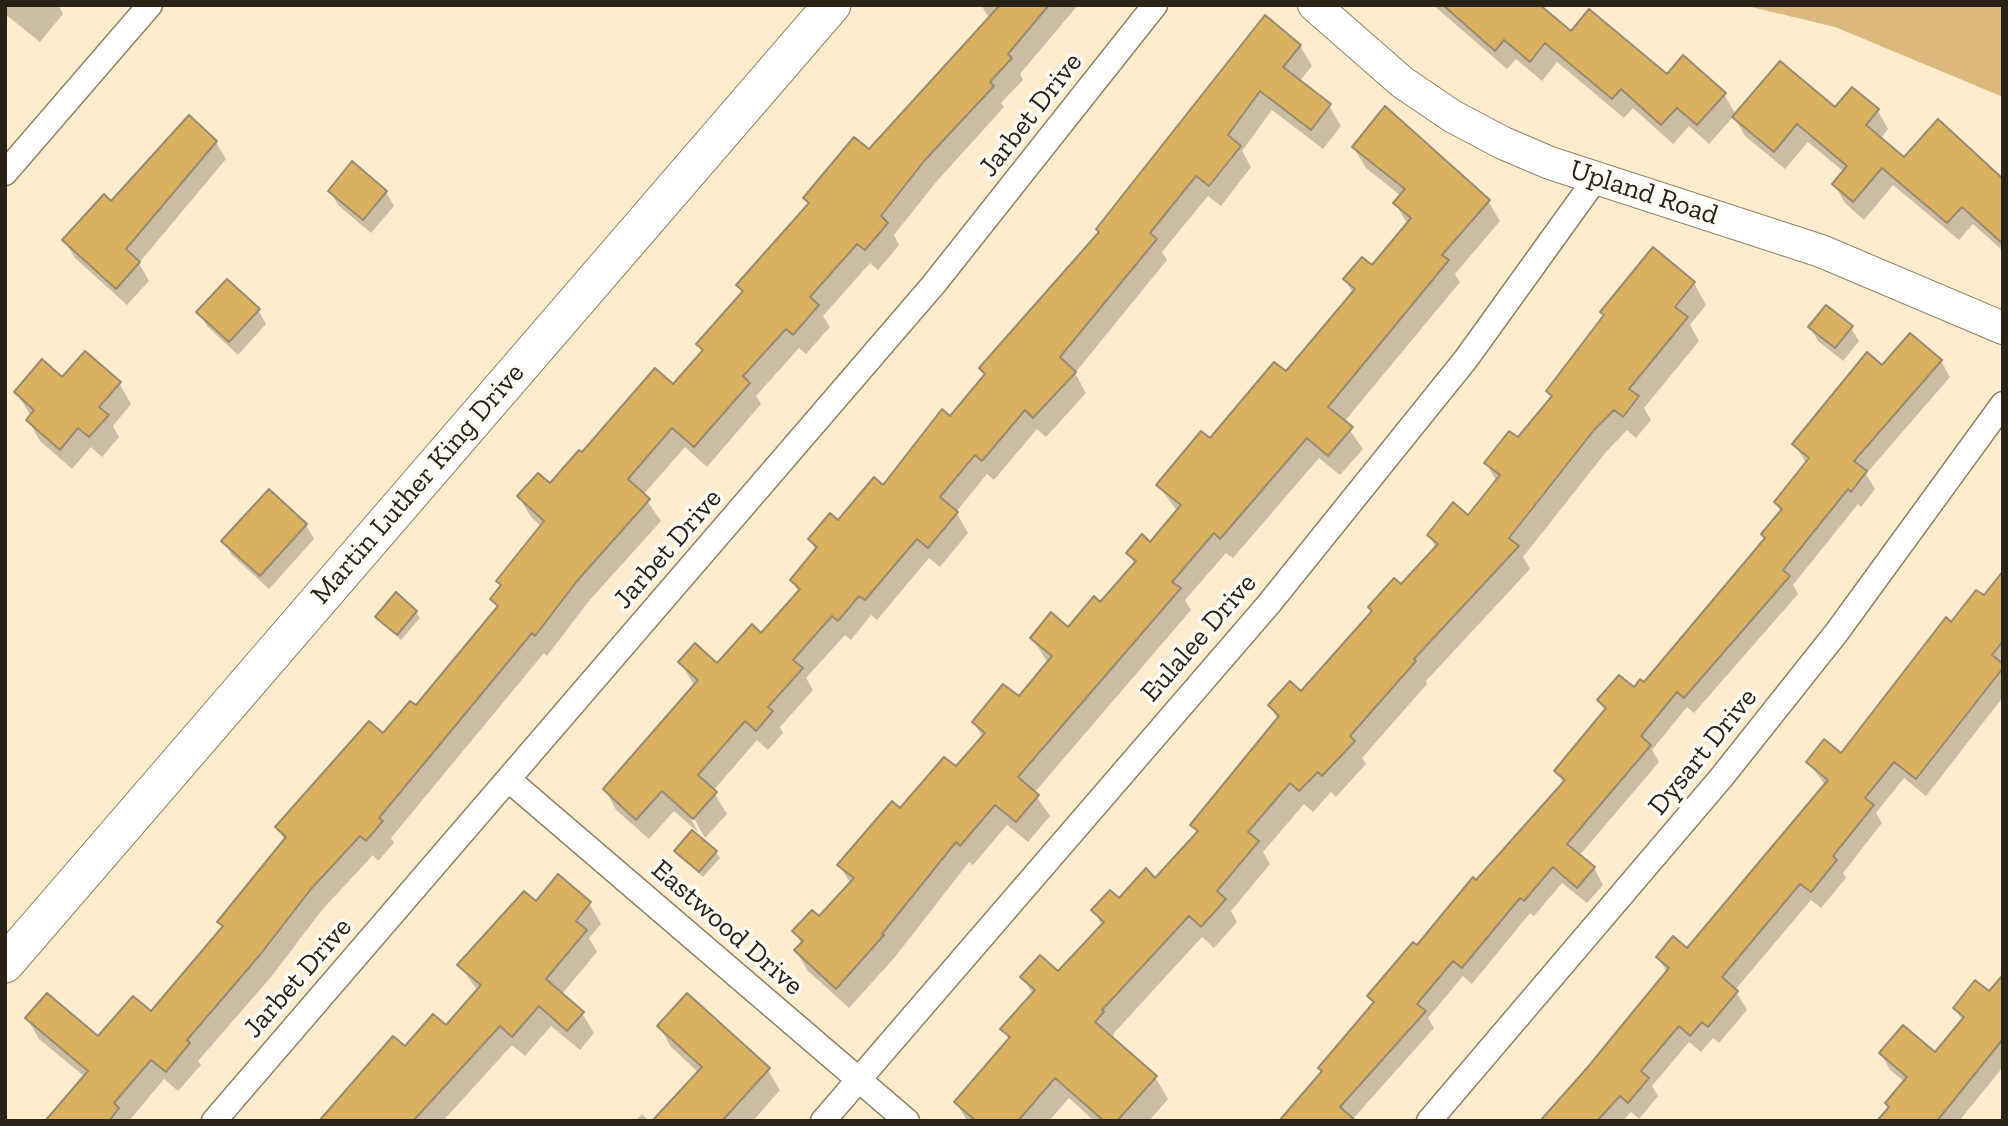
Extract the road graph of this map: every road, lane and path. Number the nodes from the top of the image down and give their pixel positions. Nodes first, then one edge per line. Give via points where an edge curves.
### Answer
1 (150, 5) edge
2 (832, 5) edge
3 (1155, 5) edge
4 (1314, 5) edge
5 (5, 173) edge
6 (1597, 177) junction
7 (2003, 328) edge
8 (2003, 404) edge
9 (509, 780) junction
10 (5, 964) edge
11 (858, 1079) junction
12 (214, 1121) edge
13 (823, 1121) edge
14 (907, 1121) edge
15 (1429, 1121) edge

1 - 5 street
2 - 10 main road, Martin Luther King Drive
3 - 9 street, Jarbet Drive via 934,284
4 - 6 street, Upland Road via 1402,82 1452,116 1550,163
6 - 7 street, Upland Road via 1821,251
6 - 11 street, Eulalee Drive via 1466,359 1268,605
8 - 15 street, Dysart Drive via 1837,632 1721,778
9 - 11 street, Eastwood Drive
9 - 12 street, Jarbet Drive
11 - 13 street, Eulalee Drive
11 - 14 street, Eastwood Drive

